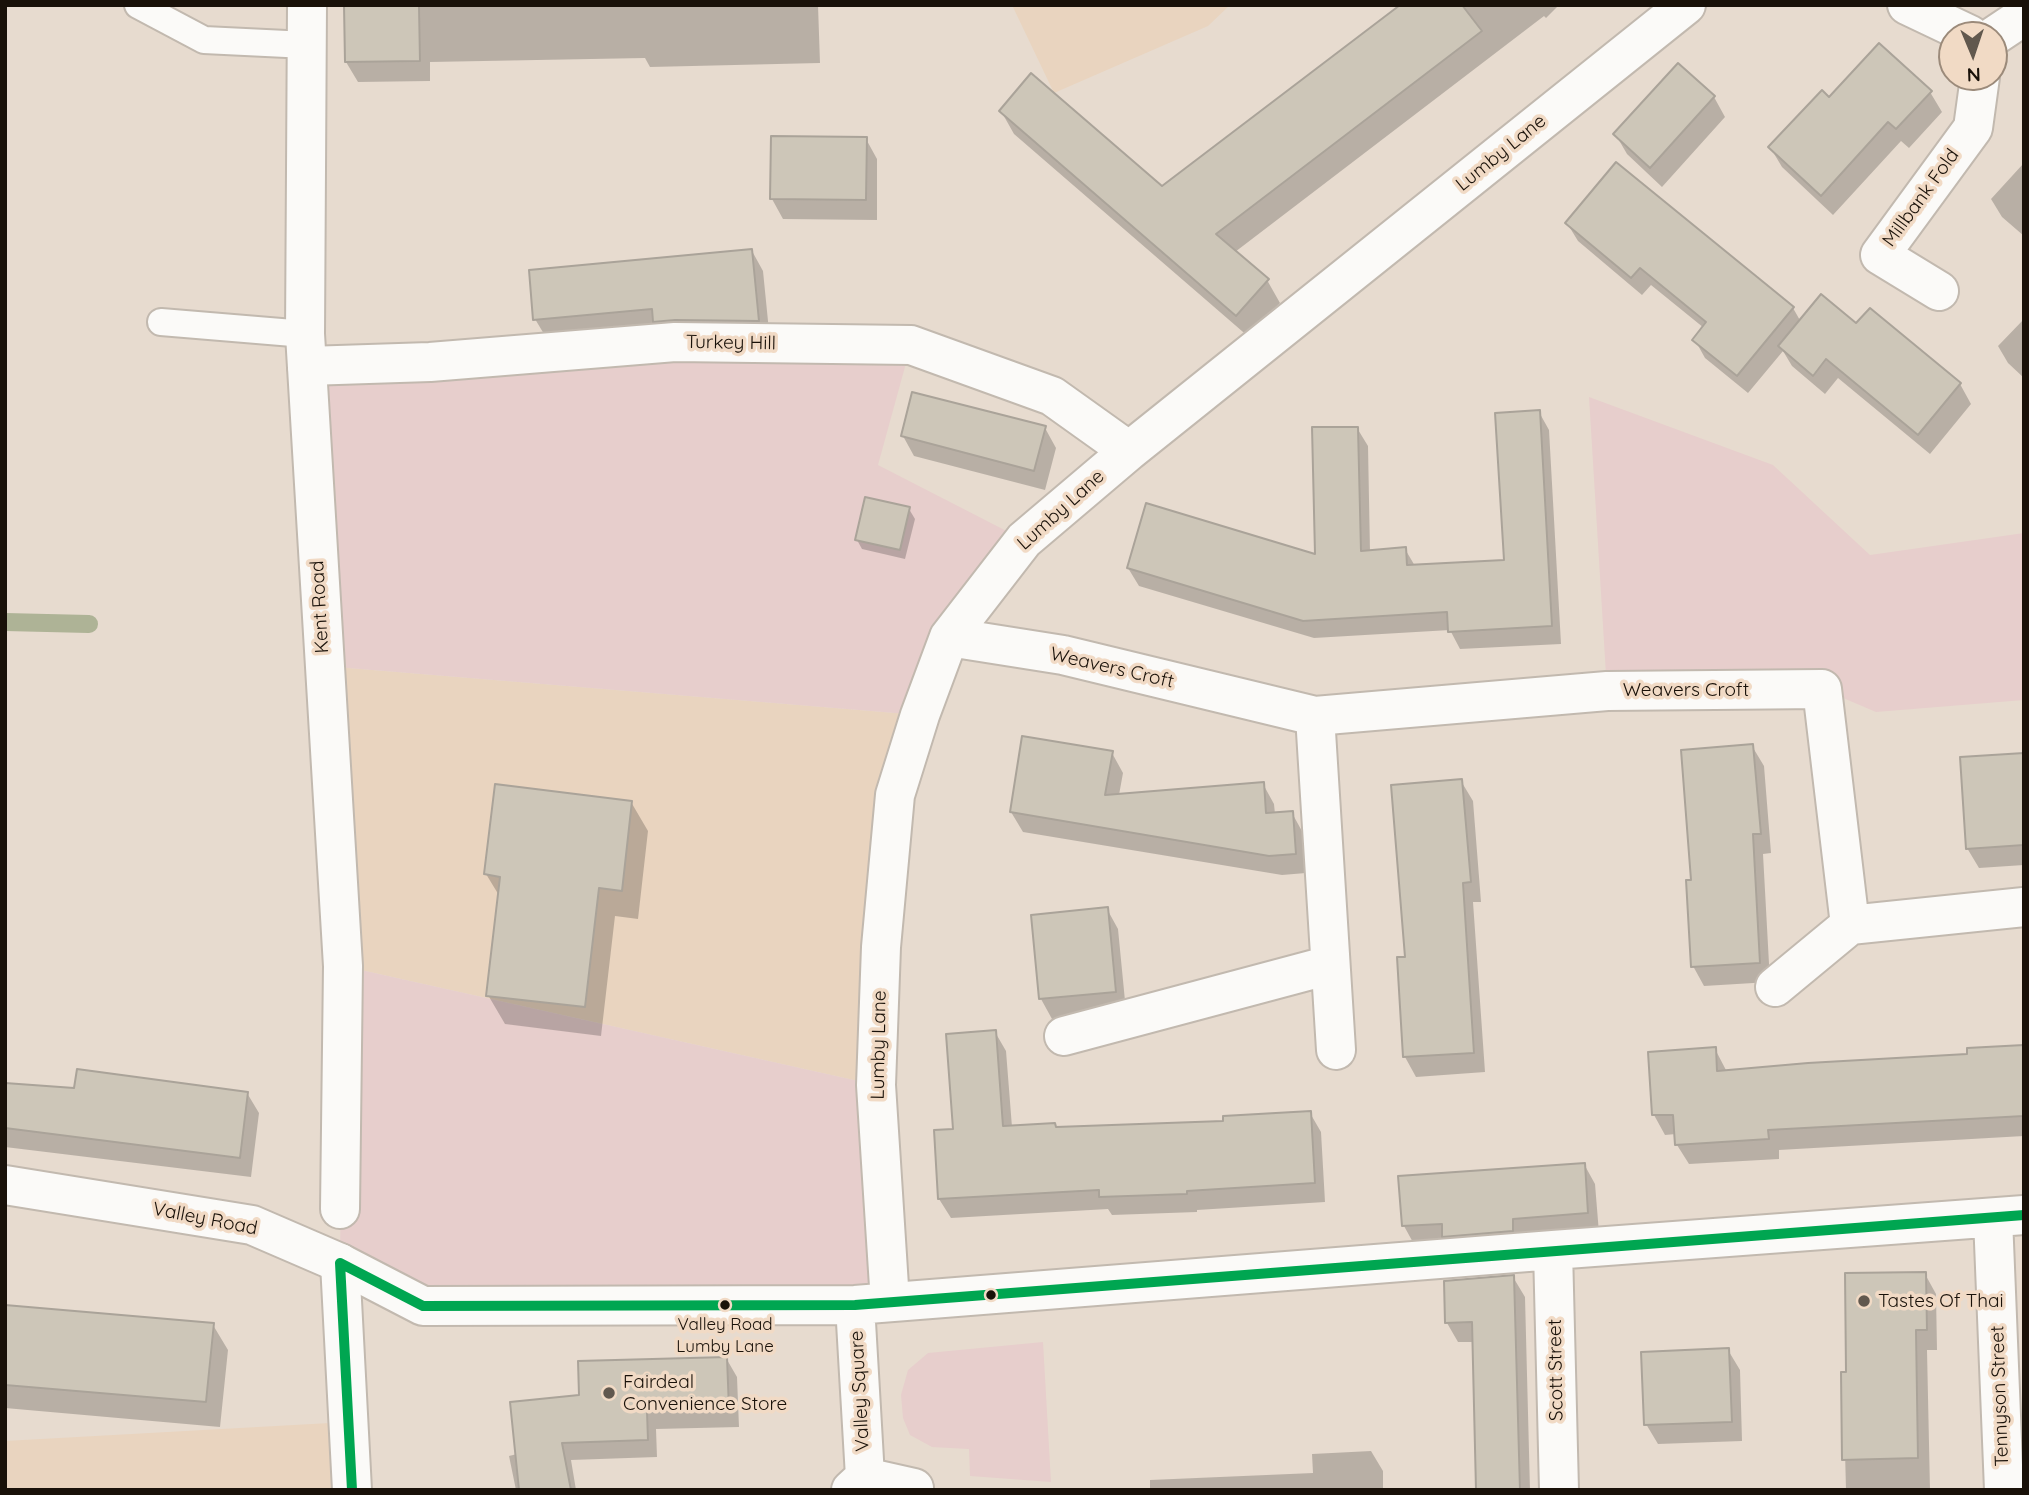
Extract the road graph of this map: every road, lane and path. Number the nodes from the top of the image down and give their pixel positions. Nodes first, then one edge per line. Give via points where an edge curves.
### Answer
1 (138, 5) edge
2 (307, 5) edge
3 (1686, 5) edge
4 (1907, 5) edge
5 (2024, 16) edge
6 (1941, 21) edge
7 (2008, 27) edge
8 (307, 45) junction
9 (1978, 91) edge
10 (1939, 291) dead end
11 (161, 321) dead end
12 (306, 350) junction
13 (1129, 451) junction
14 (949, 637) junction
15 (1315, 716) junction
16 (2024, 907) edge
17 (1850, 925) junction
18 (1330, 965) junction
19 (1776, 987) dead end
20 (1064, 1036) dead end
21 (1336, 1050) dead end
22 (5, 1185) edge
23 (340, 1209) dead end
24 (2008, 1217) edge
25 (1553, 1250) junction
26 (340, 1263) junction
27 (872, 1304) junction
28 (2012, 1397) edge
29 (858, 1483) edge
30 (914, 1488) dead end
31 (352, 1490) edge
32 (1559, 1490) edge
33 (2004, 1490) edge

1 - 8 lane via 204,40
2 - 8 street, Kent Road
3 - 13 street, Lumby Lane
4 - 6 street
5 - 7 street
8 - 12 street, Kent Road
9 - 10 street, Millbank Fold via 1973,128 1880,255
11 - 12 lane
12 - 13 street, Turkey Hill via 430,362 675,342 911,345 1052,396
12 - 23 street, Kent Road via 343,966
13 - 14 street, Lumby Lane via 1024,540
14 - 15 street, Weavers Croft via 1063,655
14 - 27 street, Lumby Lane via 895,795 881,947
15 - 17 street, Weavers Croft via 1607,691 1822,689
15 - 18 street
16 - 17 street
17 - 19 street
18 - 20 street
18 - 21 street
22 - 26 street, Valley Road via 252,1225
24 - 25 street, Valley Road
24 - 28 street, Tennyson Street
25 - 27 street, Valley Road
25 - 32 street, Scott Street
26 - 27 street, Valley Road via 422,1306
26 - 31 street
27 - 29 street, Valley Square
28 - 33 street, Tennyson Street
29 - 30 street, Valley Square

